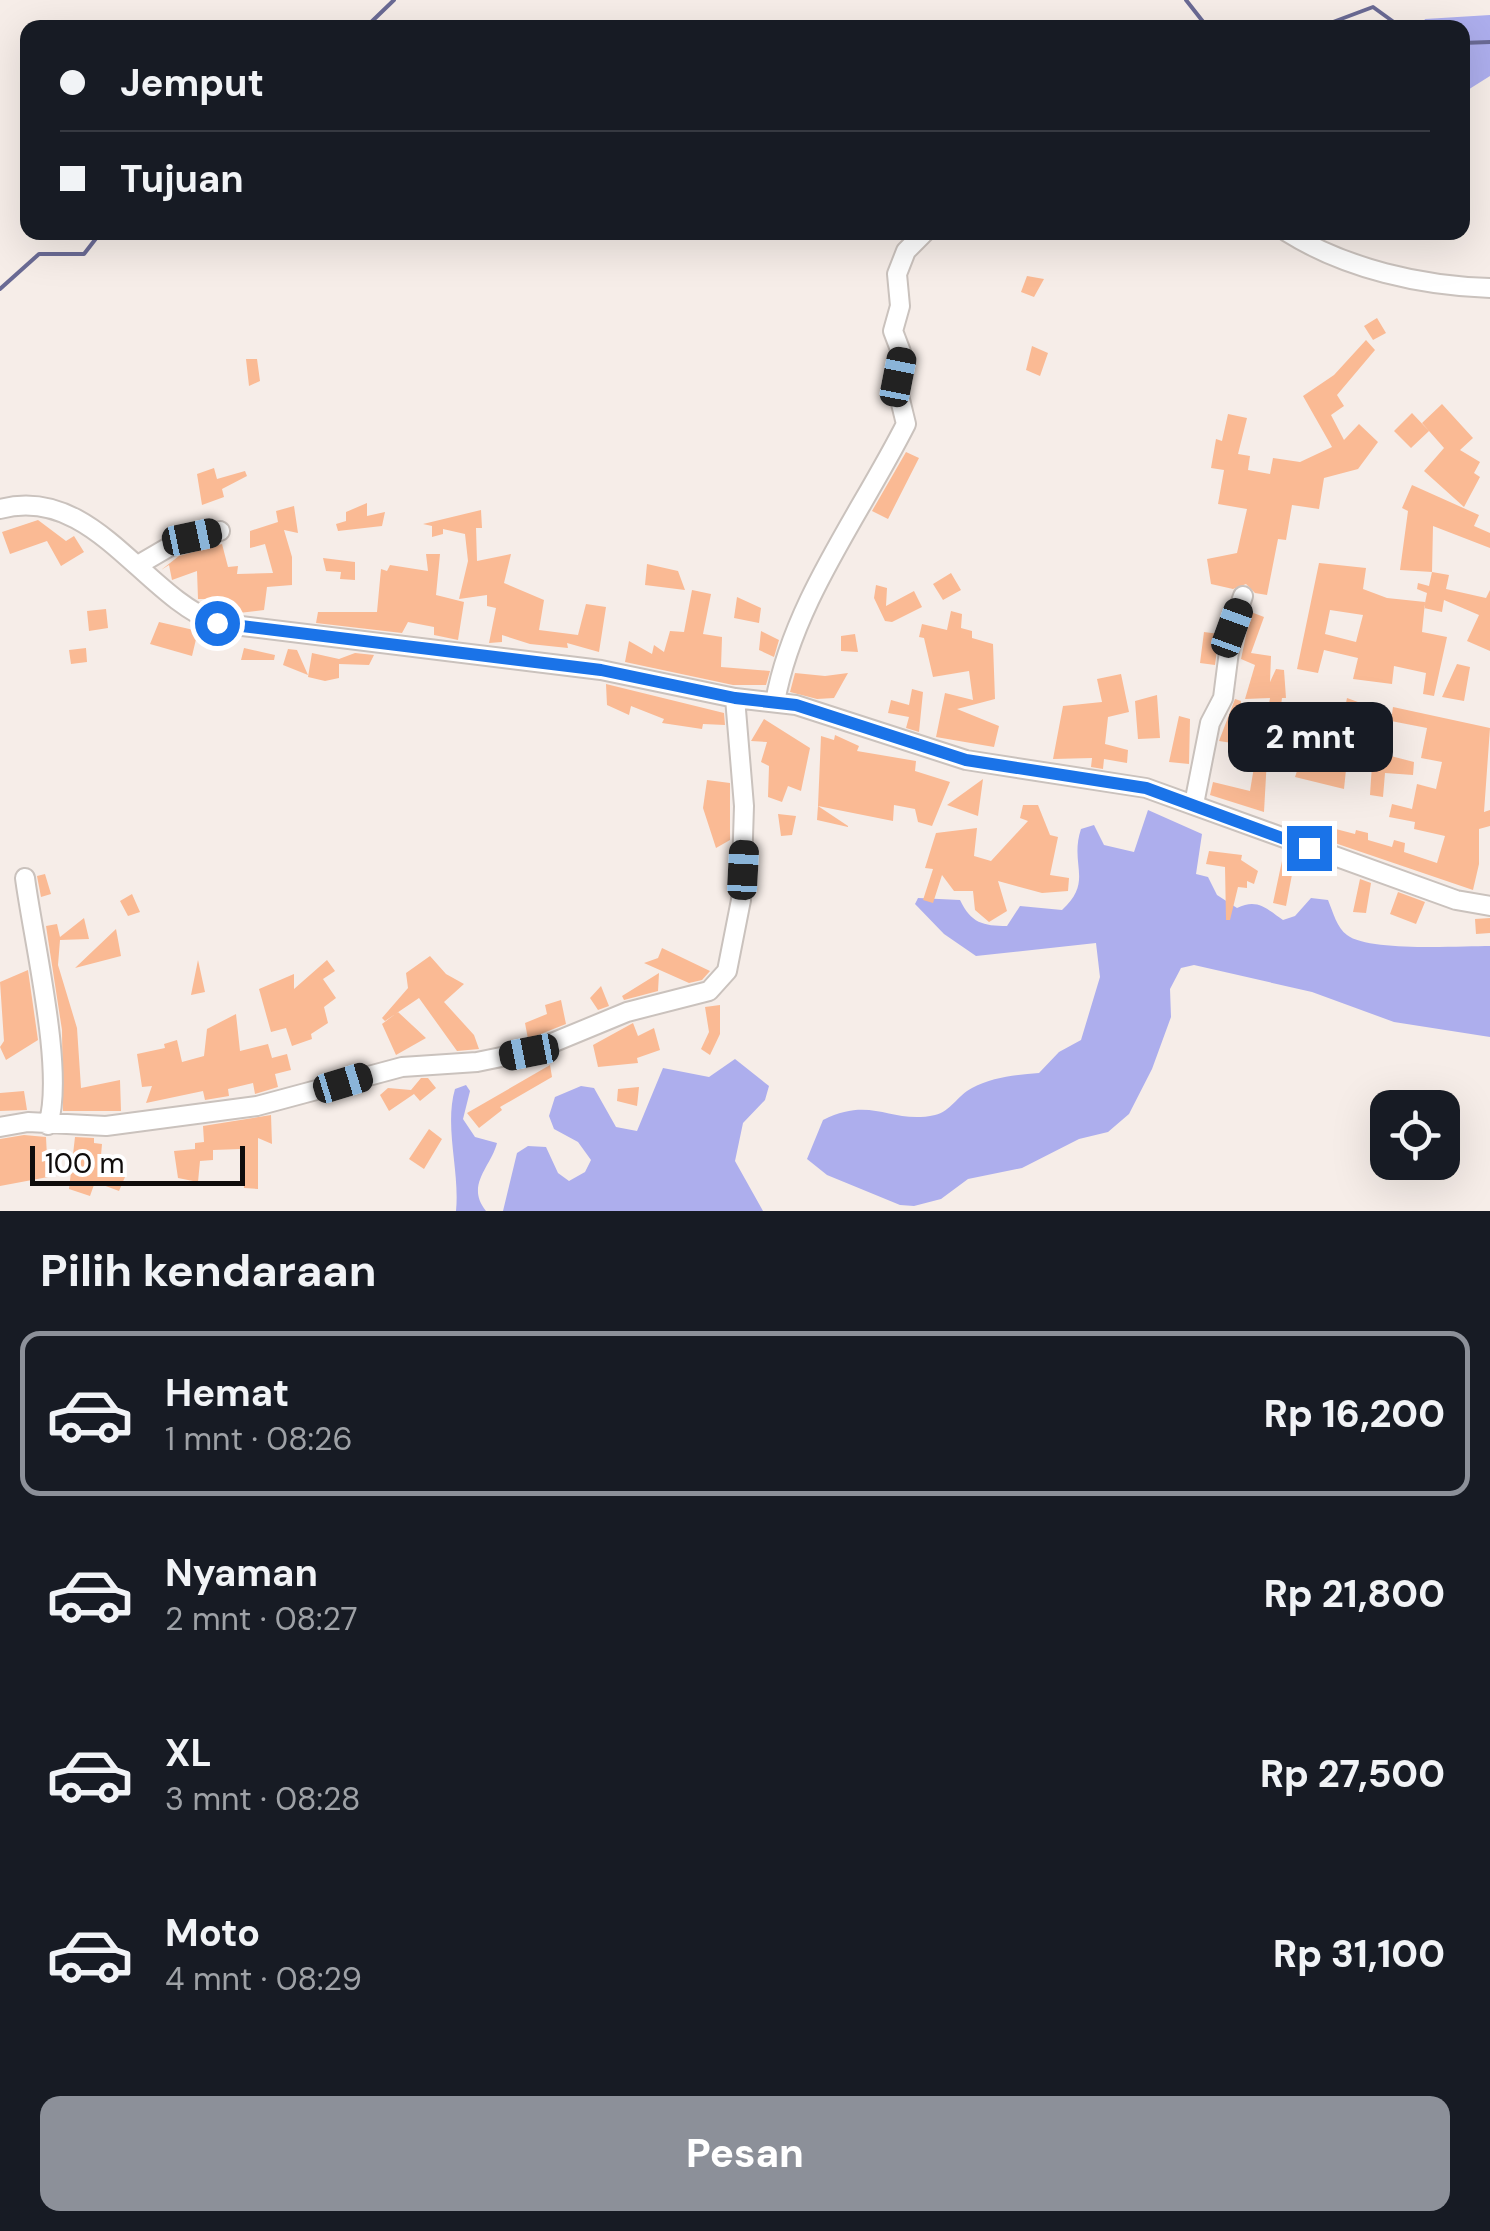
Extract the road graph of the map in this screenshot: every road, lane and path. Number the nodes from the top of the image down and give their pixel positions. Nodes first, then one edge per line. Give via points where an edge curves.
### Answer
1 (917, 240) edge
2 (1303, 240) edge
3 (1490, 288) edge
4 (0, 509) edge
5 (220, 531) dead end
6 (138, 565) junction
7 (1244, 596) dead end
8 (735, 698) junction
9 (774, 702) junction
10 (1194, 804) junction
11 (24, 878) dead end
12 (1490, 906) edge
13 (48, 1125) junction
14 (0, 1126) edge

1 - 9 street via 897,274 900,306 893,330 906,424 806,601
2 - 3 street via 1427,282
4 - 6 street via 33,506 73,518
5 - 6 street via 174,544
6 - 8 street via 196,616 238,628 601,670
7 - 10 street
8 - 9 street
8 - 13 street via 744,806 741,900 727,972 709,991 494,1059 402,1067 252,1106 106,1126
9 - 10 street via 835,714 966,760 1130,784
10 - 12 street via 1456,900
11 - 13 street via 52,1043
13 - 14 street

